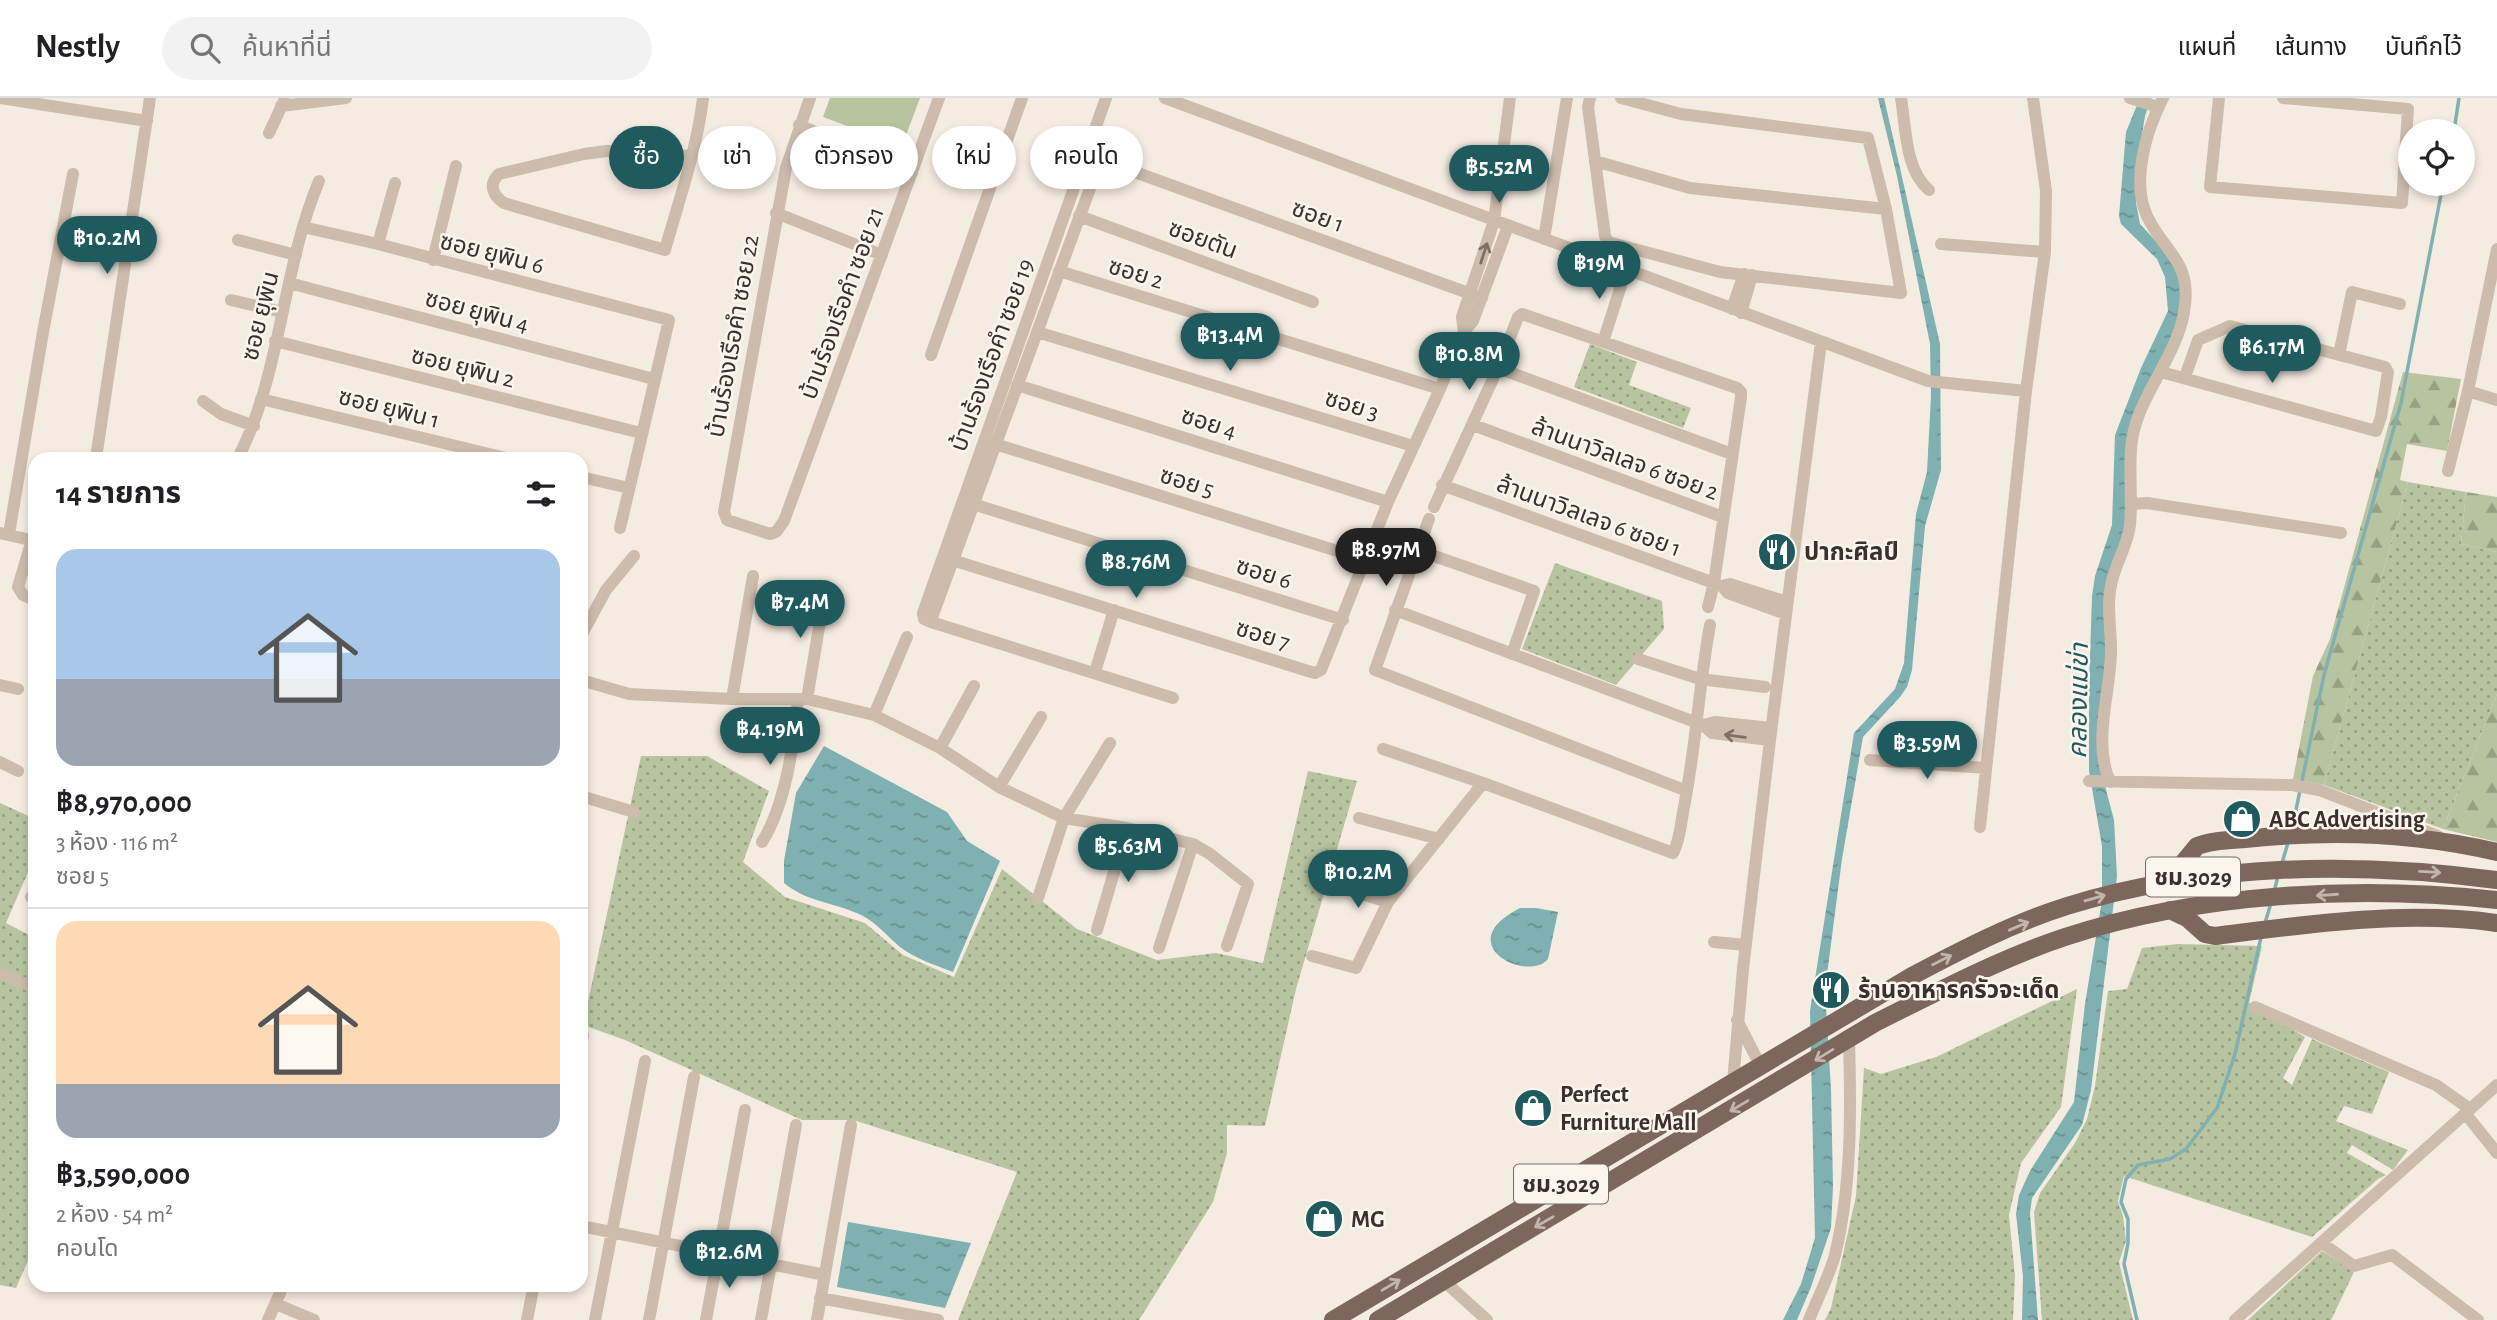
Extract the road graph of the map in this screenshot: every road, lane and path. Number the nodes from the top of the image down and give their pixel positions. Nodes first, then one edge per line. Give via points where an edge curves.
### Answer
1 (0, 98) edge
2 (150, 98) edge
3 (346, 98) edge
4 (704, 98) edge
5 (810, 98) edge
6 (939, 98) edge
7 (1022, 98) edge
8 (1106, 98) edge
9 (1165, 98) edge
10 (1509, 98) edge
11 (1567, 98) edge
12 (1590, 98) edge
13 (1621, 98) edge
14 (1901, 98) edge
15 (2033, 98) edge
16 (2131, 98) edge
17 (2219, 98) edge
18 (2283, 98) edge
19 (283, 102) edge
20 (2160, 102) edge
21 (147, 121) junction
22 (799, 125) joint
23 (269, 133) dead end
24 (691, 156) junction
25 (918, 156) edge
26 (1595, 161) junction
27 (456, 166) dead end
28 (73, 174) dead end
29 (319, 181) dead end
30 (395, 183) dead end
31 (906, 189) edge
32 (1928, 190) dead end
33 (1886, 209) junction
34 (776, 213) junction
35 (1079, 216) junction
36 (1494, 220) junction
37 (1508, 226) junction
38 (303, 227) junction
39 (1544, 239) junction
40 (238, 240) dead end
41 (378, 244) junction
42 (1941, 244) dead end
43 (2497, 249) edge
44 (2045, 251) junction
45 (296, 255) junction
46 (882, 255) junction
47 (433, 260) junction
48 (1626, 270) junction
49 (1059, 271) junction
50 (1748, 275) junction
51 (289, 283) junction
52 (1468, 293) junction
53 (1482, 298) junction
54 (231, 300) dead end
55 (1313, 302) dead end
56 (2400, 304) dead end
57 (2484, 309) junction
58 (1737, 311) junction
59 (282, 312) junction
60 (2497, 313) edge
61 (1037, 332) junction
62 (1464, 332) junction
63 (275, 341) junction
64 (1603, 342) junction
65 (1821, 342) junction
66 (931, 355) dead end
67 (2339, 355) junction
68 (1498, 368) junction
69 (2161, 372) junction
70 (2185, 377) junction
71 (654, 379) junction
72 (1017, 385) junction
73 (1440, 389) junction
74 (2026, 391) junction
75 (2468, 391) junction
76 (261, 399) junction
77 (2497, 400) edge
78 (203, 401) dead end
79 (1473, 425) junction
80 (254, 426) junction
81 (641, 433) junction
82 (995, 443) junction
83 (1413, 446) junction
84 (97, 452) edge
85 (241, 452) edge
86 (481, 452) edge
87 (1732, 454) junction
88 (2448, 471) dead end
89 (588, 479) edge
90 (1442, 485) junction
91 (629, 488) junction
92 (1388, 502) junction
93 (973, 504) junction
94 (2131, 504) junction
95 (1723, 517) junction
96 (784, 521) joint
97 (620, 527) dead end
98 (4, 533) edge
99 (2342, 533) dead end
100 (28, 539) edge
101 (1417, 550) junction
102 (634, 556) dead end
103 (28, 558) edge
104 (953, 560) junction
105 (1366, 560) junction
106 (753, 576) dead end
107 (1718, 585) junction
108 (826, 586) dead end
109 (28, 597) edge
110 (1708, 607) dead end
111 (1787, 608) junction
112 (1114, 610) junction
113 (1395, 610) junction
114 (1343, 620) junction
115 (932, 622) junction
116 (588, 623) edge
117 (1710, 625) dead end
118 (907, 637) dead end
119 (1512, 654) junction
120 (1638, 659) dead end
121 (1096, 672) junction
122 (1700, 679) junction
123 (588, 682) edge
124 (0, 685) edge
125 (974, 685) dead end
126 (1765, 687) dead end
127 (18, 690) dead end
128 (1173, 698) dead end
129 (732, 699) junction
130 (802, 699) junction
131 (874, 715) junction
132 (1041, 717) dead end
133 (1700, 724) junction
134 (1771, 734) junction
135 (1110, 743) dead end
136 (940, 748) junction
137 (1384, 749) dead end
138 (1870, 760) dead end
139 (0, 762) edge
140 (1986, 768) junction
141 (18, 771) dead end
142 (2089, 781) dead end
143 (2110, 782) junction
144 (1483, 783) junction
145 (999, 788) junction
146 (1687, 791) junction
147 (588, 798) edge
148 (634, 812) dead end
149 (1063, 818) junction
150 (1359, 818) dead end
151 (1980, 827) dead end
152 (1126, 828) junction
153 (1439, 839) junction
154 (762, 842) dead end
155 (2451, 842) junction
156 (1193, 844) junction
157 (2203, 844) junction
158 (2497, 852) edge
159 (2218, 873) junction
160 (2169, 880) junction
161 (2497, 880) edge
162 (1339, 887) dead end
163 (1038, 898) dead end
164 (2497, 900) edge
165 (1388, 902) junction
166 (2219, 903) junction
167 (2170, 910) junction
168 (2497, 923) edge
169 (1097, 930) dead end
170 (2215, 936) junction
171 (1714, 942) dead end
172 (1746, 945) junction
173 (1227, 946) dead end
174 (1159, 948) dead end
175 (1312, 956) dead end
176 (0, 973) edge
177 (28, 985) edge
178 (2255, 1007) dead end
179 (1737, 1020) junction
180 (1849, 1040) junction
181 (646, 1060) dead end
182 (1760, 1065) junction
183 (694, 1077) dead end
184 (1733, 1082) junction
185 (2497, 1085) edge
186 (745, 1110) dead end
187 (2468, 1111) junction
188 (796, 1125) dead end
189 (851, 1125) dead end
190 (2497, 1153) edge
191 (588, 1227) edge
192 (612, 1232) junction
193 (663, 1242) junction
194 (2322, 1243) junction
195 (719, 1253) junction
196 (771, 1264) junction
197 (825, 1275) junction
198 (1444, 1281) junction
199 (281, 1292) edge
200 (532, 1292) edge
201 (820, 1298) junction
202 (276, 1304) junction
203 (869, 1314) edge
204 (900, 1317) edge
205 (1388, 1318) edge
206 (268, 1320) edge
207 (314, 1320) edge
208 (527, 1320) edge
209 (595, 1320) edge
210 (649, 1320) edge
211 (706, 1320) edge
212 (761, 1320) edge
213 (817, 1320) edge
214 (938, 1320) edge
215 (1332, 1320) edge
216 (1487, 1320) edge
217 (1808, 1320) edge
218 (2235, 1320) edge
219 (2477, 1320) edge

1 - 21 street
2 - 21 street
3 - 19 street
4 - 24 street
5 - 22 street, บ้านร้องเรือคำ ซอย 22
6 - 25 street, บ้านร้องเรือคำ ซอย 21
7 - 66 street
8 - 115 street, บ้านร้องเรือคำ ซอย 19 via 923,613 924,619
9 - 36 street
10 - 36 street
11 - 39 street
12 - 26 street
13 - 33 street via 1681,114 1868,138
14 - 32 street via 1912,164 1918,182
15 - 44 street via 2046,191
16 - 20 street
17 - 18 street via 2210,187 2402,203 2409,109
19 - 23 street
20 - 69 street via 2145,144 2144,206 2178,262 2185,283 2181,324
21 - 84 street
22 - 34 street, บ้านร้องเรือคำ ซอย 22
24 - 24 street via 665,250 504,203 495,195 494,181 499,174 584,154
26 - 33 street via 1690,188
26 - 50 street via 1608,242 1720,272
27 - 47 street
28 - 98 street
29 - 38 street, ซอย ยุพิน
30 - 41 street
31 - 46 street, บ้านร้องเรือคำ ซอย 21
33 - 50 street via 1901,293
34 - 46 street
34 - 96 street, บ้านร้องเรือคำ ซอย 22 via 724,516 769,534
35 - 49 street
35 - 52 street, ซอย 1 via 1102,161
35 - 55 street, ซอยตัน
36 - 37 street
52 -> 36 street
37 - 39 street
37 - 53 street
38 - 41 street, ซอย ยุพิน 6
38 - 45 street, ซอย ยุพิน
39 - 48 street
40 - 45 street
41 - 47 street, ซอย ยุพิน 6
42 - 44 street
43 - 57 street
44 - 74 street
45 - 51 street, ซอย ยุพิน
46 - 96 street, บ้านร้องเรือคำ ซอย 21
47 - 71 street, ซอย ยุพิน 6 via 669,320
48 - 58 street
48 - 64 street
49 - 61 street
49 - 73 street, ซอย 2
50 - 58 street
51 - 59 street, ซอย ยุพิน
51 - 71 street, ซอย ยุพิน 4
52 - 53 street, ซอย 1
52 - 62 street via 1462,317
53 - 62 street
54 - 59 street
56 - 67 street via 2352,292
57 - 60 street
57 - 75 street
58 - 65 street
59 - 63 street, ซอย ยุพิน
61 - 72 street
61 - 83 street, ซอย 3
62 - 73 street
63 - 76 street, ซอย ยุพิน
63 - 81 street, ซอย ยุพิน 2
64 - 68 street via 1522,314
64 - 87 street via 1737,388 1741,397
65 - 74 street via 1928,381
65 - 111 street
67 - 70 street via 2230,326 2198,340
67 - 70 street via 2385,367 2388,372 2376,431
68 - 79 street
68 - 87 street
69 - 70 street
69 - 94 street via 2133,433
71 - 81 street
72 - 82 street
72 - 92 street, ซอย 4
73 - 83 street
74 - 140 street
75 - 77 street
75 - 88 street
76 - 80 street, ซอย ยุพิน
76 - 86 street, ซอย ยุพิน 1
78 - 80 street
79 - 90 street
79 - 95 street, ล้านนาวิลเลจ 6 ซอย 2
80 - 85 street, ซอย ยุพิน
81 - 91 street
82 - 93 street
82 - 105 street, ซอย 5
83 - 92 street
87 - 95 street
89 - 91 street
90 - 101 street
90 - 107 street, ล้านนาวิลเลจ 6 ซอย 1
91 - 97 street
92 - 105 street
93 - 104 street
93 - 114 street, ซอย 6
94 - 99 street
94 - 143 street via 2129,534 2111,582 2109,607 2110,677 2103,734
95 - 107 street
98 - 100 street
101 - 113 street
101 - 119 street via 1534,591
102 - 116 street via 606,590
103 - 109 street via 18,587
104 - 112 street, ซอย 7
104 - 115 street
105 - 114 street
106 - 129 street
107 - 110 street
107 - 111 street, ล้านนาวิลเลจ 6 ซอย 1 via 1730,584
108 - 130 street
111 - 134 street
112 - 114 street, ซอย 7 via 1315,673 1321,670
112 - 121 street
113 - 119 street
113 - 146 street via 1375,670
115 - 121 street
117 - 122 street
118 - 131 street
119 - 133 street
120 - 122 street
121 - 128 street
122 - 126 street
122 - 133 street
123 - 129 street via 629,694
124 - 127 street
125 - 136 street
129 - 130 street
130 - 131 street
130 - 154 street via 779,804
131 - 136 street
132 - 145 street
133 - 134 street via 1714,722
133 - 146 street
134 - 172 street
135 - 149 street
136 - 145 street
137 - 144 street
138 - 140 street
139 - 141 street
140 - 151 street
142 - 143 street
143 - 155 street via 2292,785 2319,790
144 - 146 street via 1670,854 1675,851
144 - 153 street
145 - 149 street
147 - 148 street
149 - 152 street
149 - 163 street
150 - 153 street
152 - 156 street
152 - 169 street
153 - 165 street
155 - 157 main road via 2296,835
155 - 158 main road
156 - 173 street via 1248,884
156 - 174 street
157 - 159 main road via 2198,851 2200,863
157 - 160 main road via 2192,849
159 - 160 main road, ชม.3029
159 -> 161 main road, ชม.3029 via 2362,868
182 -> 160 main road, ชม.3029 via 1958,952 2065,907
162 - 165 street
164 -> 166 main road, ชม.3029 via 2387,892
165 - 175 street via 1356,968
166 - 167 main road, ชม.3029
166 - 170 main road via 2211,906 2206,917
167 - 170 main road
167 - 180 main road, ชม.3029 via 2120,920 2028,950 1953,983
168 - 170 main road via 2400,918
171 - 172 street
172 - 179 street
176 - 177 street
178 - 187 street via 2436,1085
179 - 182 street
179 - 184 street
180 -> 198 main road, ชม.3029
180 - 217 street via 1847,1182 1834,1256
181 - 192 street
182 - 184 main road, ชม.3029
183 - 193 street
215 -> 184 main road, ชม.3029
185 - 187 street
186 - 195 street
187 - 190 street
187 - 194 street
188 - 196 street
189 - 197 street
191 - 192 street
192 - 193 street
192 - 209 street
193 - 195 street
193 - 210 street
194 - 218 street
194 - 219 street via 2354,1266 2392,1255
195 - 196 street
195 - 211 street
196 - 197 street
196 - 212 street
197 - 201 street
198 - 205 main road, ชม.3029
198 - 216 street
199 - 202 street
200 - 208 street
201 - 203 street
201 - 213 street
202 - 206 street
202 - 207 street
203 - 204 street
204 - 214 street

